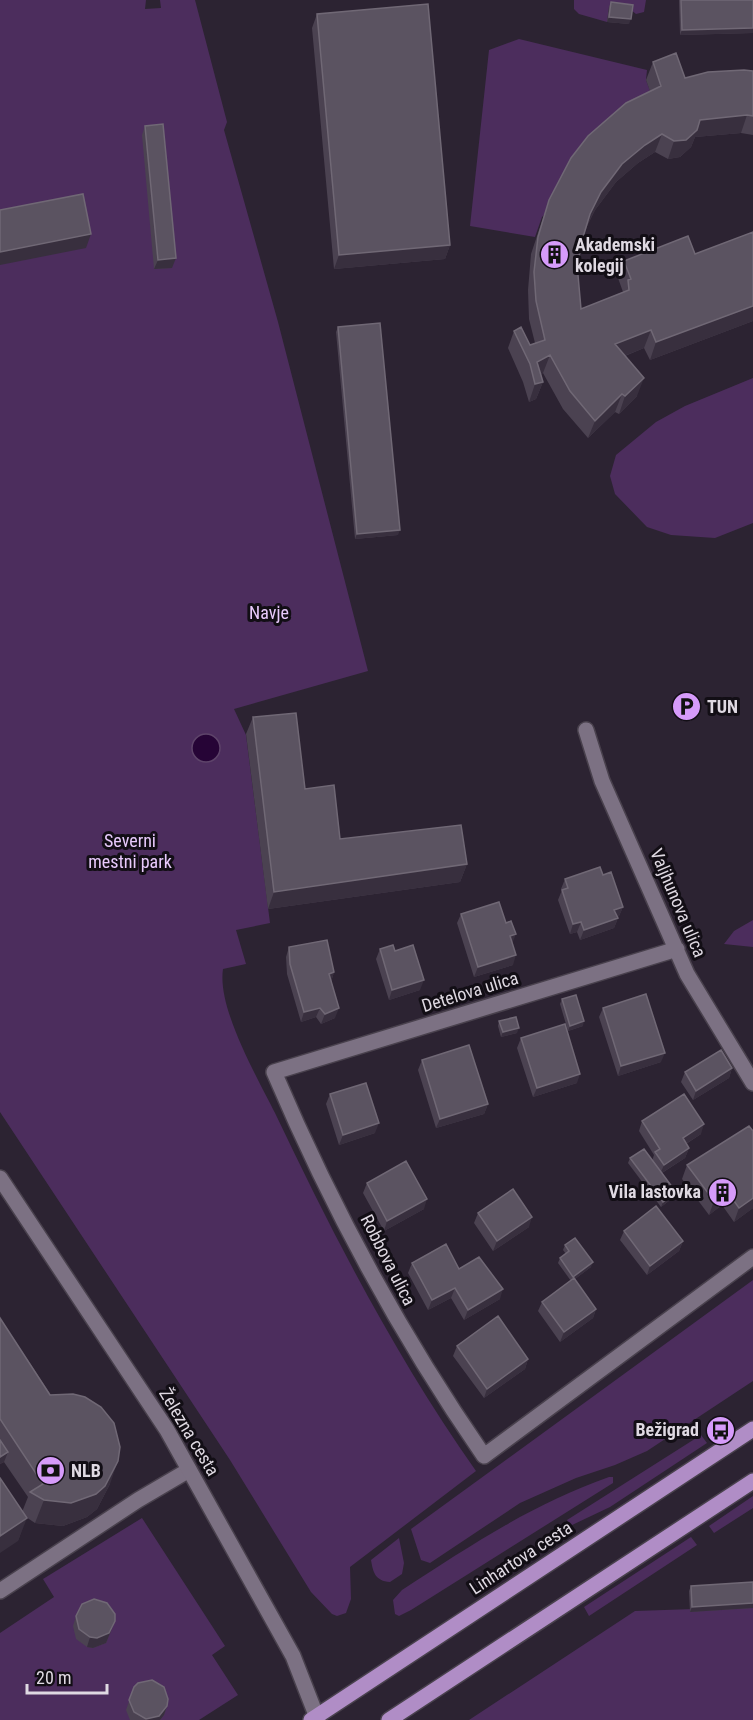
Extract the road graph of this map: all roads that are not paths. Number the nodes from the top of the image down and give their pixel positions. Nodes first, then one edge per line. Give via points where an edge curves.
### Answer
1 (586, 730) dead end
2 (677, 950) junction
3 (274, 1072) joint
4 (753, 1083) edge
5 (0, 1178) edge
6 (753, 1257) edge
7 (753, 1429) edge
8 (189, 1470) junction
9 (753, 1480) edge
10 (0, 1591) edge
11 (316, 1719) edge
12 (389, 1720) edge

1 - 2 street, Valjhunova ulica via 602,781
2 - 3 street, Detelova ulica
2 - 4 street, Valjhunova ulica via 692,983
3 - 6 street, Robbova ulica via 305,1144 375,1282 484,1456
5 - 8 street, Železna cesta via 113,1346
7 - 11 main road, Linhartova cesta
8 - 10 street
8 - 11 street, Železna cesta via 293,1656
9 - 12 main road

